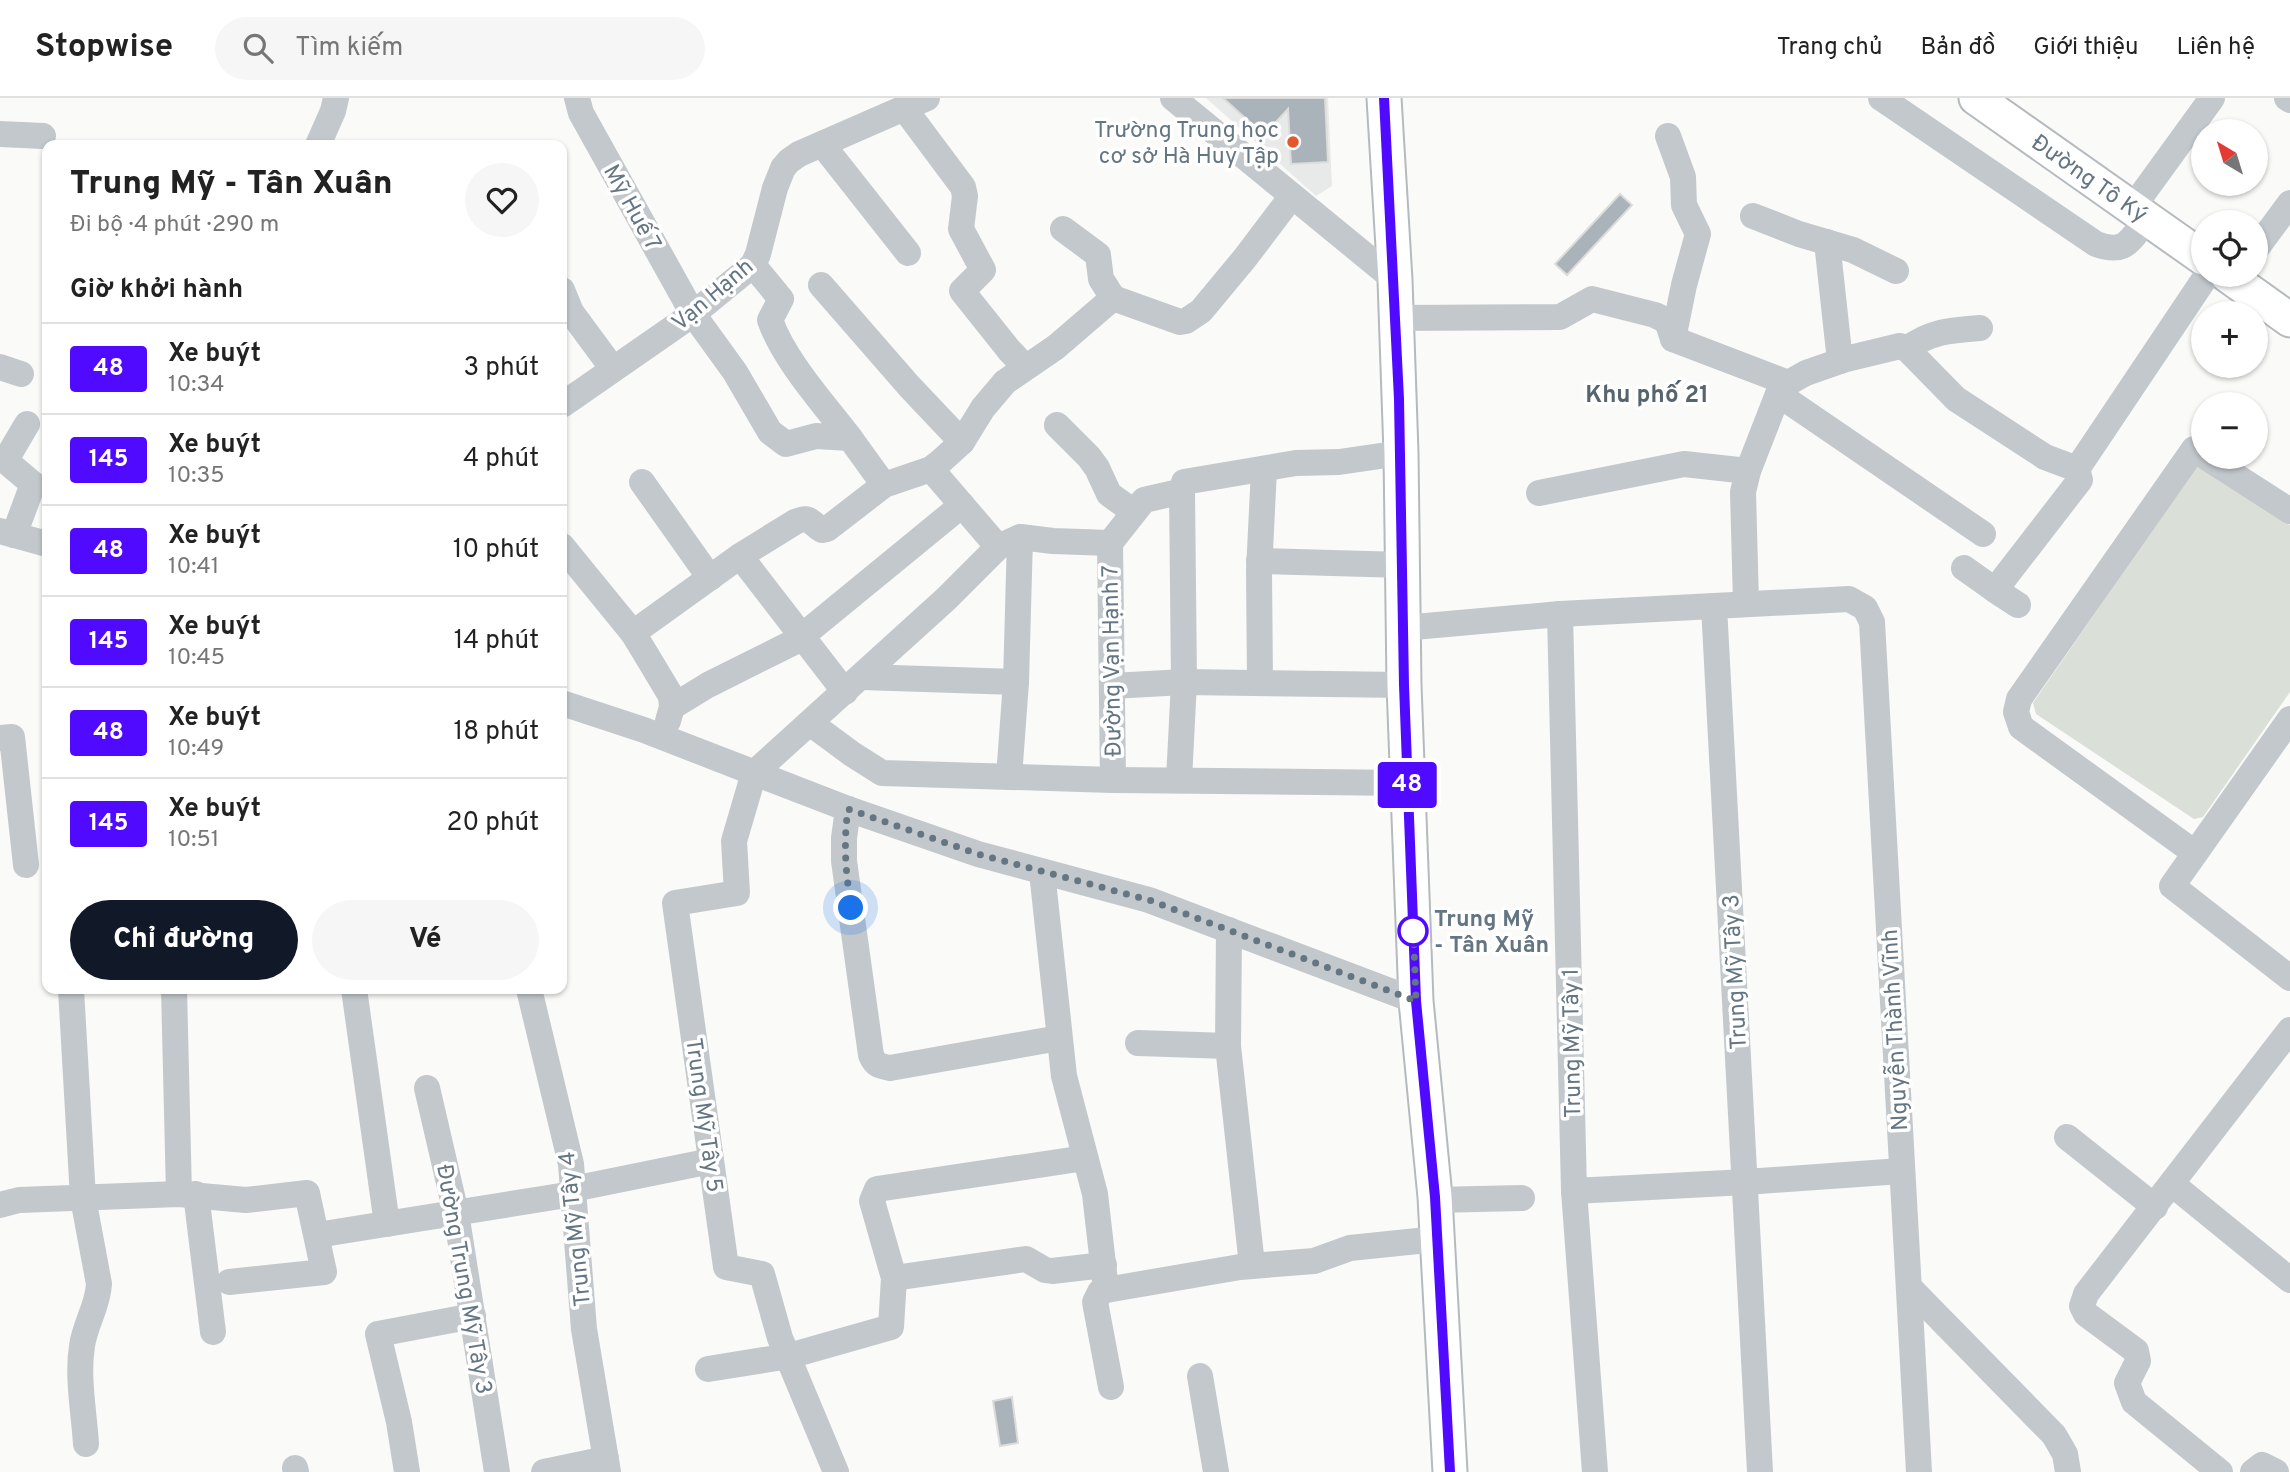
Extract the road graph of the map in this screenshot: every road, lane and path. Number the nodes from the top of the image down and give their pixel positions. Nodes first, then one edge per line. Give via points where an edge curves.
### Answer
1 (336, 98) edge
2 (577, 98) edge
3 (1173, 98) edge
4 (1384, 98) edge
5 (1881, 98) edge
6 (1976, 98) edge
7 (2212, 98) edge
8 (916, 103) edge
9 (0, 134) edge
10 (43, 136) dead end
11 (1668, 136) dead end
12 (320, 140) edge
13 (822, 144) junction
14 (1292, 196) junction
15 (2290, 203) edge
16 (2141, 213) junction
17 (1753, 216) dead end
18 (1063, 229) dead end
19 (2268, 233) edge
20 (1827, 242) junction
21 (2191, 249) edge
22 (908, 253) dead end
23 (753, 265) junction
24 (1896, 271) dead end
25 (1395, 280) junction
26 (821, 285) dead end
27 (2218, 287) edge
28 (2242, 287) edge
29 (1113, 298) junction
30 (567, 302) edge
31 (693, 314) junction
32 (1396, 318) junction
33 (2290, 320) edge
34 (1980, 328) dead end
35 (1673, 339) junction
36 (1907, 349) junction
37 (1840, 361) junction
38 (1025, 367) junction
39 (613, 369) junction
40 (1783, 388) junction
41 (567, 401) edge
42 (27, 424) dead end
43 (1056, 425) dead end
44 (850, 438) junction
45 (962, 442) junction
46 (1401, 453) junction
47 (2191, 453) edge
48 (931, 468) junction
49 (1264, 469) junction
50 (2077, 469) junction
51 (2225, 469) edge
52 (1748, 471) junction
53 (642, 482) dead end
54 (884, 485) junction
55 (1182, 491) junction
56 (1539, 493) dead end
57 (962, 505) junction
58 (2290, 511) edge
59 (1134, 512) junction
60 (7, 533) edge
61 (1983, 534) dead end
62 (1009, 542) junction
63 (42, 543) edge
64 (1110, 543) junction
65 (740, 555) junction
66 (1259, 561) junction
67 (1402, 565) junction
68 (1964, 568) dead end
69 (571, 577) edge
70 (710, 578) junction
71 (1995, 590) junction
72 (1746, 603) junction
73 (1714, 606) junction
74 (2018, 606) dead end
75 (1560, 614) junction
76 (1403, 628) junction
77 (633, 633) junction
78 (801, 637) junction
79 (1016, 682) junction
80 (1184, 682) junction
81 (1260, 683) junction
82 (853, 684) junction
83 (1404, 685) junction
84 (1112, 686) junction
85 (567, 705) edge
86 (672, 707) junction
87 (2290, 719) edge
88 (810, 723) junction
89 (0, 738) edge
90 (663, 738) junction
91 (754, 773) junction
92 (1009, 777) junction
93 (1113, 780) junction
94 (1180, 780) junction
95 (1407, 783) junction
96 (848, 809) junction
97 (2195, 853) junction
98 (26, 865) dead end
99 (1042, 872) junction
100 (1228, 930) junction
101 (2290, 978) edge
102 (72, 994) edge
103 (174, 994) edge
104 (355, 994) edge
105 (530, 994) edge
106 (1416, 1001) junction
107 (2290, 1030) edge
108 (1059, 1038) junction
109 (1138, 1043) dead end
110 (1228, 1046) junction
111 (427, 1088) dead end
112 (2067, 1137) dead end
113 (1085, 1158) junction
114 (711, 1161) junction
115 (1901, 1171) junction
116 (1746, 1182) junction
117 (2172, 1184) junction
118 (1574, 1191) junction
119 (573, 1192) junction
120 (188, 1194) junction
121 (83, 1198) junction
122 (1521, 1198) dead end
123 (1435, 1200) junction
124 (0, 1205) edge
125 (2154, 1207) junction
126 (456, 1213) junction
127 (387, 1224) junction
128 (317, 1235) junction
129 (1437, 1239) junction
130 (1252, 1265) junction
131 (894, 1278) junction
132 (1105, 1278) junction
133 (2290, 1280) edge
134 (229, 1282) dead end
135 (1910, 1288) junction
136 (473, 1316) junction
137 (213, 1332) dead end
138 (789, 1356) junction
139 (708, 1369) dead end
140 (1200, 1376) dead end
141 (1111, 1387) dead end
142 (86, 1444) dead end
143 (607, 1465) edge
144 (407, 1472) edge
145 (497, 1472) edge
146 (544, 1472) edge
147 (836, 1472) edge
148 (1216, 1472) edge
149 (1450, 1472) edge
150 (1595, 1472) edge
151 (1760, 1472) edge
152 (1919, 1472) edge
153 (2067, 1472) edge
154 (2220, 1472) edge
155 (2253, 1472) edge
156 (2276, 1472) edge

1 - 12 street
2 - 31 street, Mỹ Huế 7 via 581,113
3 - 14 street
4 - 25 main road
5 - 16 street via 2096,244 2112,250 2124,247
6 - 16 main road, Đường Tô Ký
7 - 16 street
8 - 13 street, Vạn Hạnh
8 - 38 street via 963,187 961,229 984,270 962,291
9 - 10 street
11 - 35 street via 1683,177 1684,205 1698,234
13 - 22 street
13 - 23 street, Vạn Hạnh via 799,154 783,168
14 - 25 street
14 - 29 street via 1193,317 1180,322
15 - 19 street
16 - 21 main road, Đường Tô Ký
17 - 20 street
18 - 29 street via 1098,255 1101,279
20 - 24 street
20 - 37 street
23 - 31 street, Vạn Hạnh
23 - 44 street via 781,299 770,320 774,333
25 - 32 main road
26 - 45 street
27 - 50 street
28 - 33 main road
29 - 38 street
30 - 39 street
31 - 39 street, Vạn Hạnh
31 - 44 street, Mỹ Huế 7 via 770,432 786,444 816,436
32 - 35 street via 1560,317 1592,299 1655,315 1667,321
32 - 46 main road
34 - 36 street via 1933,333
35 - 40 street
36 - 37 street via 1900,346
36 - 50 street via 1956,399 2045,457
37 - 40 street via 1806,373
38 - 45 street via 983,408
39 - 41 street, Vạn Hạnh
40 - 52 street
40 - 61 street
42 - 60 street via 7,461 33,484
43 - 59 street via 1089,457 1109,494
44 - 54 street
45 - 48 street
46 - 49 street
46 - 67 main road
47 - 97 street via 2019,699 2016,712 2021,727
48 - 54 street
48 - 57 street
49 - 55 street via 1184,482
49 - 66 street
50 - 71 street via 2080,480
51 - 58 street
52 - 56 street via 1685,464
52 - 72 street via 1742,492
53 - 70 street
54 - 65 street via 827,529 803,518
55 - 59 street via 1144,500
55 - 80 street
57 - 62 street
57 - 78 street
59 - 64 street
60 - 63 street
62 - 64 street
62 - 79 street
62 - 82 street
64 - 84 street, Đường Vạn Hạnh 7
65 - 70 street
65 - 78 street
66 - 67 street
66 - 81 street
67 - 76 main road
68 - 71 street
69 - 77 street
70 - 77 street
71 - 74 street
72 - 73 street
72 - 115 street, Nguyễn Thành Vĩnh via 1849,599 1865,608 1872,622
73 - 75 street
73 - 116 street, Trung Mỹ Tây 3
75 - 76 street
75 - 118 street, Trung Mỹ Tây 1
76 - 83 main road
77 - 86 street via 671,696
78 - 82 street
78 - 86 street
79 - 82 street
79 - 92 street
80 - 81 street
80 - 84 street
80 - 94 street
81 - 83 street
82 - 88 street
83 - 95 main road
84 - 93 street, Đường Vạn Hạnh 7
85 - 90 street
86 - 90 street
87 - 97 street
88 - 91 street
88 - 92 street via 882,773
89 - 98 street via 12,737
90 - 91 street
91 - 96 street
91 - 114 street, Trung Mỹ Tây 5 via 734,841 737,893 675,903
92 - 93 street
93 - 94 street
94 - 95 street
95 - 106 main road
96 - 99 street
96 - 108 street via 844,861 874,1062 890,1068
97 - 101 street via 2172,886
99 - 100 street via 1149,900
99 - 108 street
100 - 106 street
100 - 110 street
102 - 121 street
103 - 120 street
104 - 127 street
105 - 119 street, Trung Mỹ Tây 4 via 571,1164
106 - 123 main road
107 - 117 street
108 - 113 street
109 - 110 street
110 - 130 street
111 - 126 street, Đường Trung Mỹ Tây 3
112 - 125 street
113 - 131 street via 877,1189 872,1201
113 - 132 street via 1095,1194
114 - 119 street
114 - 138 street, Trung Mỹ Tây 5 via 726,1266 762,1274
115 - 116 street
115 - 135 street, Nguyễn Thành Vĩnh
116 - 118 street
116 - 151 street, Trung Mỹ Tây 3
117 - 125 street
117 - 133 street
118 - 150 street, Trung Mỹ Tây 1
119 - 126 street
119 - 143 street, Trung Mỹ Tây 4 via 584,1329
120 - 121 street
120 - 128 street via 246,1200 307,1193
120 - 137 street
121 - 124 street
121 - 142 street via 99,1284 80,1359
122 - 123 street
123 - 129 main road
125 - 154 street via 2086,1294 2082,1306 2136,1351 2137,1361 2127,1382 2134,1402
126 - 127 street
126 - 136 street, Đường Trung Mỹ Tây 3
127 - 128 street
128 - 134 street via 324,1272
129 - 130 street via 1343,1249 1314,1261
129 - 149 main road
130 - 132 street
131 - 132 street via 1026,1259 1045,1270
131 - 138 street via 891,1327
132 - 141 street via 1095,1302
135 - 152 street, Nguyễn Thành Vĩnh
135 - 153 street via 2054,1435
136 - 144 street via 378,1334
136 - 145 street, Đường Trung Mỹ Tây 3
138 - 139 street
138 - 147 street, Trung Mỹ Tây 5
140 - 148 street
143 - 146 street
155 - 156 street via 2262,1465

